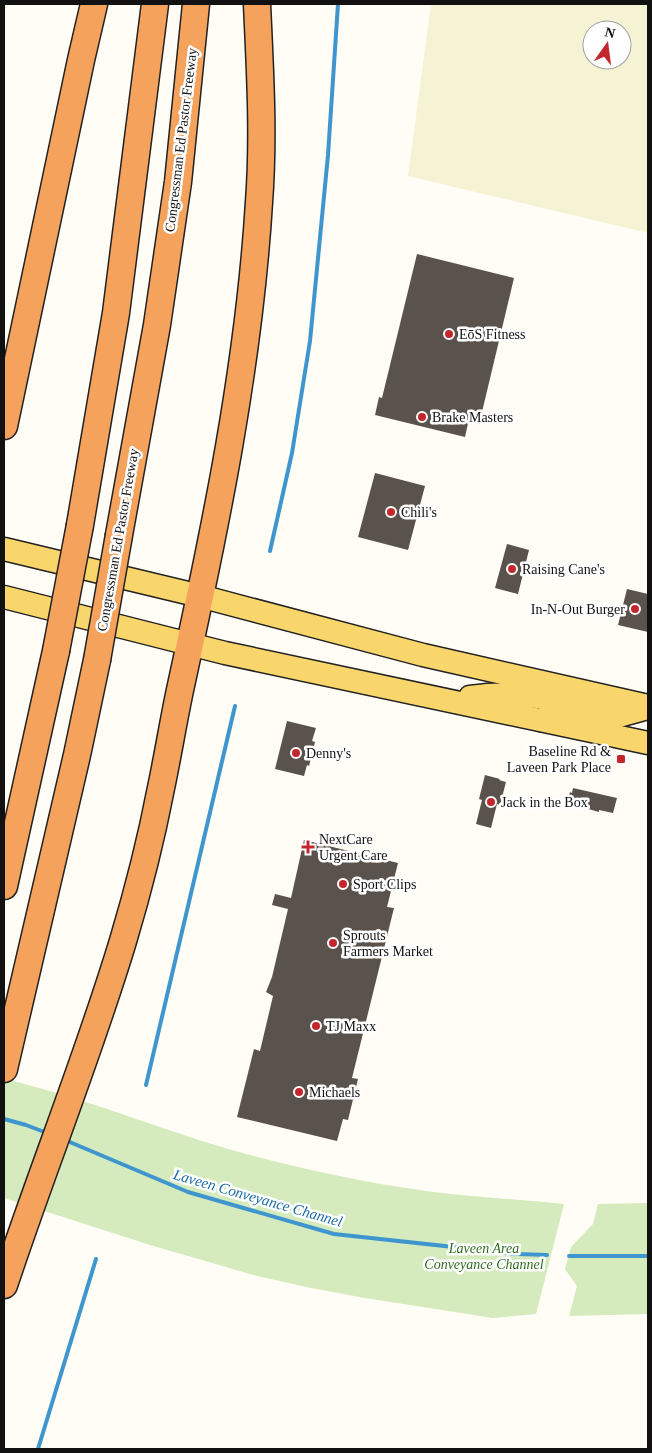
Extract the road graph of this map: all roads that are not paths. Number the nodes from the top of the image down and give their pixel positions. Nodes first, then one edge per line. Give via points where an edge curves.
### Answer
1 (94, 4) edge
2 (155, 4) edge
3 (196, 4) edge
4 (257, 4) edge
5 (4, 426) edge
6 (4, 548) edge
7 (200, 596) junction
8 (4, 597) edge
9 (190, 644) junction
10 (569, 688) junction
11 (444, 700) junction
12 (648, 707) edge
13 (541, 720) junction
14 (648, 743) edge
15 (4, 886) edge
16 (4, 1069) edge
17 (4, 1285) edge

1 - 5 highway
2 - 15 highway, bridge via 116,313 80,525
3 - 16 highway, Congressman Ed Pastor Freeway, bridge via 157,325 97,660
4 - 7 highway via 262,135 254,270 242,372
6 - 7 main road
7 - 9 highway
7 - 10 main road via 423,655
8 - 9 main road
9 - 11 main road
9 - 17 highway via 138,891 102,1008
10 - 11 main road via 564,694 545,698 514,695
10 - 12 main road
11 - 13 main road
12 - 13 main road via 619,716 563,709
13 - 14 main road

